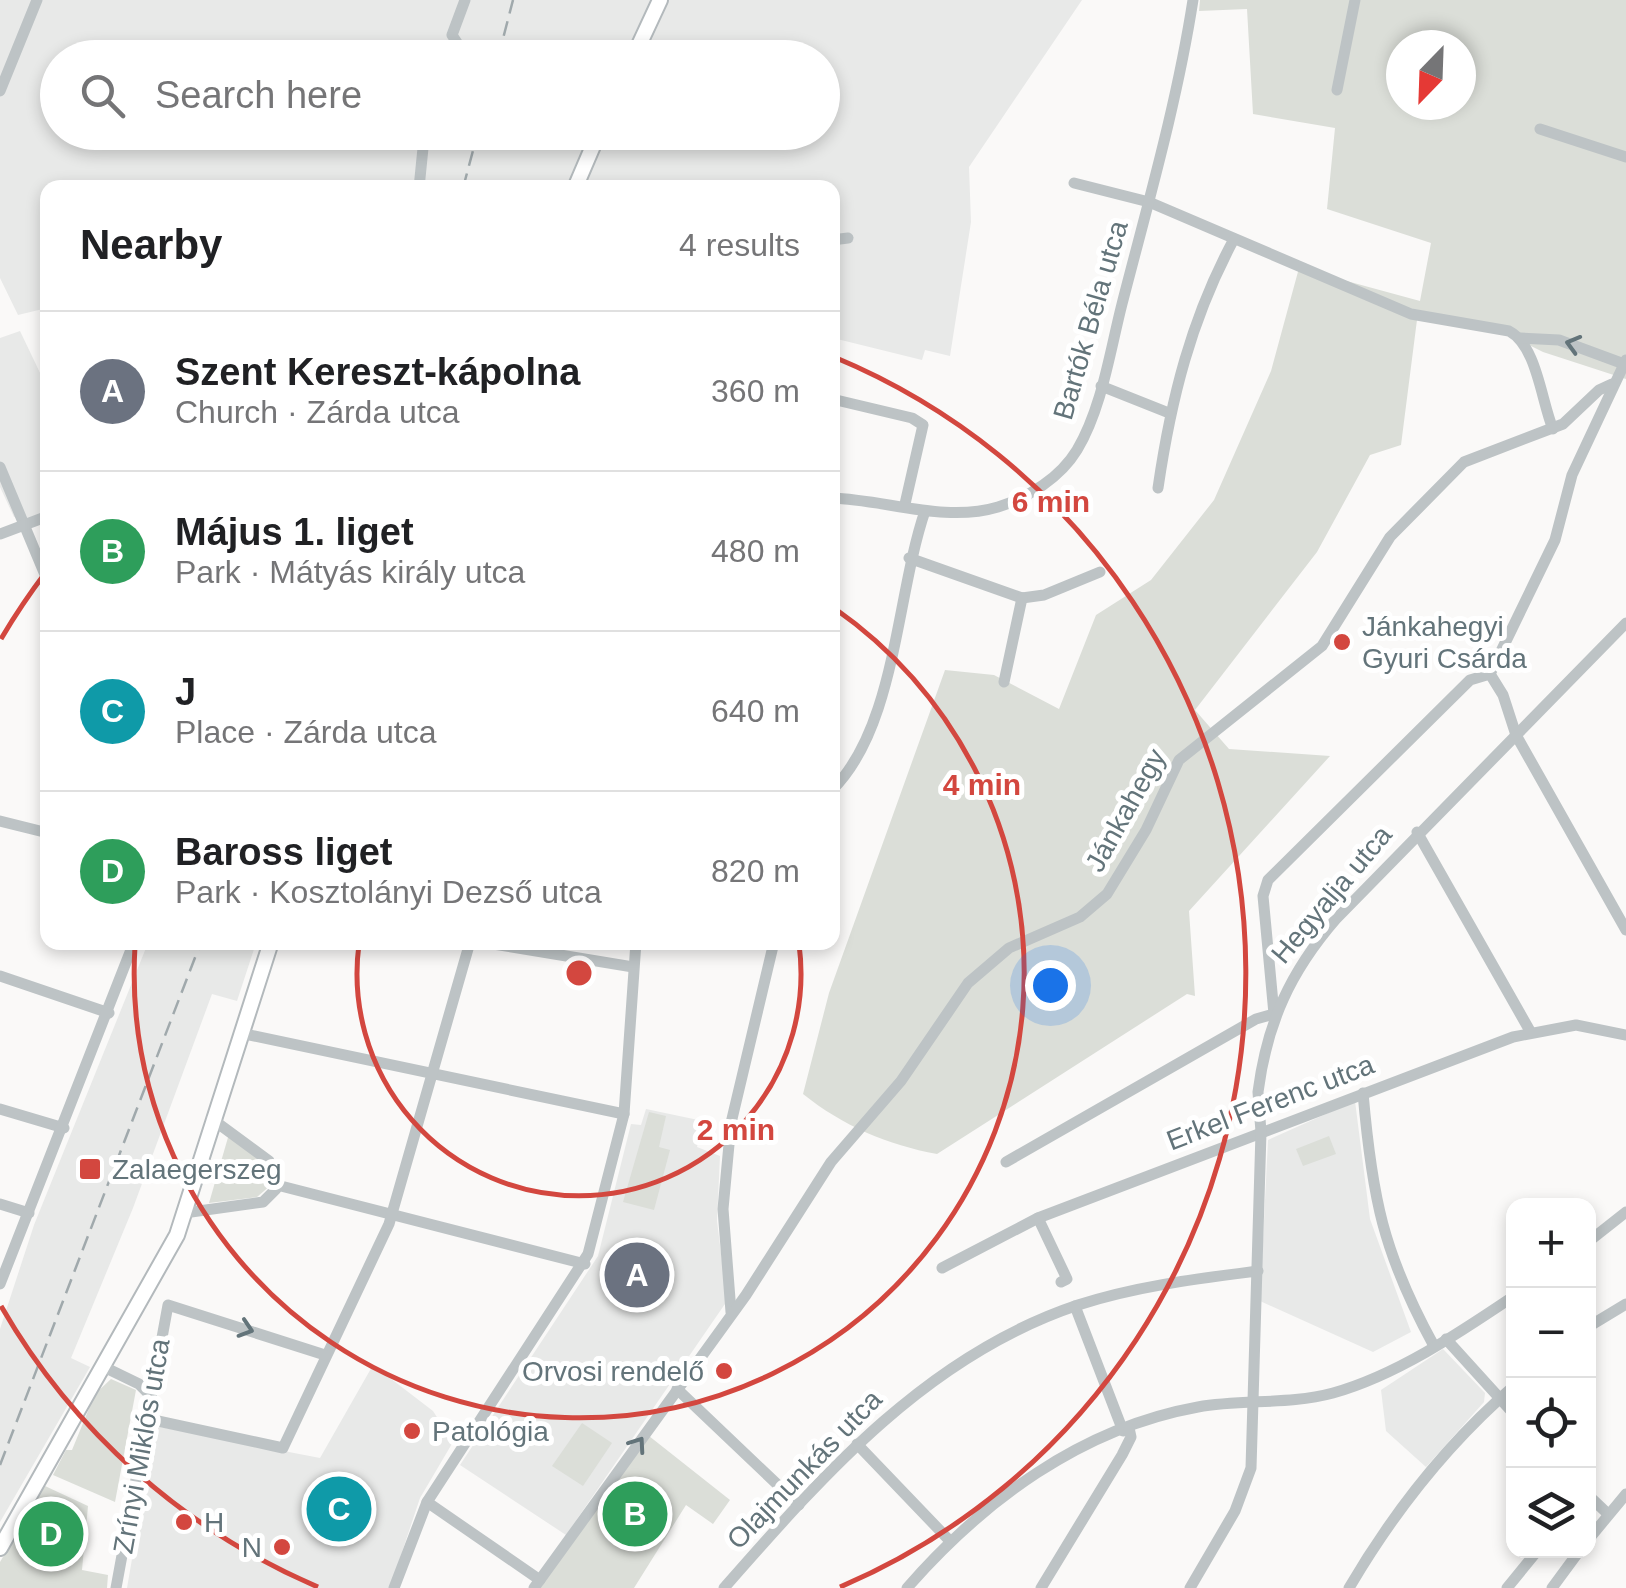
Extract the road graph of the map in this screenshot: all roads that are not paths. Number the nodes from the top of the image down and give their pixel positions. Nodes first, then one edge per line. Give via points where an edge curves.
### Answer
1 (37, 0) edge
2 (465, 0) edge
3 (660, 0) edge
4 (1194, 0) edge
5 (1355, 0) edge
6 (455, 40) edge
7 (641, 40) edge
8 (1337, 90) dead end
9 (0, 91) edge
10 (1540, 129) dead end
11 (423, 150) edge
12 (592, 150) edge
13 (1626, 157) edge
14 (420, 180) edge
15 (582, 180) edge
16 (1074, 183) dead end
17 (1148, 202) junction
18 (848, 238) dead end
19 (840, 239) edge
20 (1234, 239) junction
21 (1520, 338) junction
22 (1625, 362) edge
23 (1612, 384) junction
24 (1101, 386) junction
25 (840, 401) edge
26 (1169, 413) junction
27 (1553, 428) junction
28 (0, 468) edge
29 (1158, 488) dead end
30 (840, 499) edge
31 (906, 504) junction
32 (925, 511) junction
33 (40, 518) edge
34 (23, 523) junction
35 (0, 534) edge
36 (909, 558) junction
37 (40, 563) edge
38 (1100, 572) dead end
39 (1022, 598) junction
40 (1626, 623) edge
41 (1490, 674) junction
42 (1004, 682) dead end
43 (1516, 736) junction
44 (840, 780) edge
45 (0, 821) edge
46 (40, 831) edge
47 (1417, 832) junction
48 (1626, 930) edge
49 (131, 950) edge
50 (268, 950) edge
51 (468, 950) edge
52 (530, 950) edge
53 (635, 950) edge
54 (772, 950) edge
55 (633, 967) junction
56 (0, 976) edge
57 (109, 1013) junction
58 (1274, 1014) junction
59 (1530, 1032) junction
60 (240, 1034) junction
61 (1626, 1035) edge
62 (431, 1074) junction
63 (1363, 1093) junction
64 (0, 1109) edge
65 (624, 1114) junction
66 (212, 1119) junction
67 (64, 1128) junction
68 (1261, 1132) junction
69 (1006, 1162) dead end
70 (277, 1184) junction
71 (0, 1204) edge
72 (1626, 1212) edge
73 (29, 1213) junction
74 (184, 1213) junction
75 (392, 1216) junction
76 (1038, 1218) junction
77 (1596, 1236) edge
78 (584, 1264) junction
79 (942, 1268) dead end
80 (1258, 1272) junction
81 (1061, 1282) dead end
82 (0, 1284) edge
83 (1506, 1301) edge
84 (1626, 1304) edge
85 (1075, 1306) junction
86 (735, 1307) junction
87 (1596, 1322) edge
88 (1440, 1342) junction
89 (325, 1355) junction
90 (104, 1367) junction
91 (676, 1389) junction
92 (1506, 1393) edge
93 (149, 1394) junction
94 (1500, 1399) junction
95 (1255, 1402) junction
96 (1506, 1405) edge
97 (144, 1418) junction
98 (1126, 1430) junction
99 (857, 1444) junction
100 (1626, 1494) edge
101 (427, 1502) junction
102 (1596, 1503) edge
103 (799, 1505) junction
104 (1608, 1514) junction
105 (1596, 1530) edge
106 (949, 1540) junction
107 (0, 1548) edge
108 (1531, 1558) edge
109 (1574, 1558) edge
110 (538, 1584) edge
111 (116, 1588) edge
112 (394, 1588) edge
113 (724, 1588) edge
114 (907, 1588) edge
115 (1041, 1588) edge
116 (1190, 1588) edge
117 (1349, 1588) edge
118 (1507, 1588) edge
119 (1552, 1588) edge

1 - 9 street
2 - 6 street
3 - 7 main road
4 - 17 street, Bartók Béla utca
5 - 8 street
10 - 13 street
11 - 14 street
12 - 15 main road
16 - 17 street
17 - 20 street
17 - 24 street, Bartók Béla utca
18 - 19 street
20 - 21 street via 1411,314 1494,325
20 - 26 street via 1207,288
22 -> 21 street via 1559,340
21 - 27 street
22 - 23 street
23 - 27 street, Jánkahegy
23 - 41 street via 1572,475 1555,540
24 - 26 street
24 - 32 street, Bartók Béla utca via 1076,452 1041,486 976,512
25 - 31 street via 923,425
26 - 29 street
27 - 86 street, Jánkahegy via 1464,462 1390,537 1322,646 1179,760 1107,894 1080,917 1009,948 968,983 922,1052 831,1162
28 - 34 street
30 - 31 street, Bartók Béla utca
31 - 32 street, Bartók Béla utca
32 - 36 street
33 - 34 street
34 - 35 street
34 - 37 street
36 - 39 street
36 - 44 street via 875,721 862,753
38 - 39 street
39 - 42 street
40 - 43 street, Hegyalja utca
41 - 43 street
41 - 58 street via 1470,680 1268,880
43 - 47 street, Hegyalja utca
43 - 48 street
45 - 46 street
47 - 58 street, Hegyalja utca via 1308,952
47 - 59 street
49 - 57 street
50 - 60 main road
51 - 62 street
52 - 55 street
53 - 55 street
54 - 86 street via 732,1123 723,1209
55 - 65 street
56 - 57 street
57 - 67 street
58 - 68 street, Hegyalja utca via 1258,1092
58 - 69 street
59 - 61 street, Erkel Ferenc utca via 1576,1025
59 - 63 street, Erkel Ferenc utca
60 - 62 street
60 - 66 main road
62 - 65 street
62 - 75 street
63 - 68 street, Erkel Ferenc utca
63 - 88 street via 1378,1216 1405,1292
64 - 67 street
65 - 78 street
66 - 70 street via 264,1156
66 - 74 main road
67 - 73 street
68 - 76 street, Erkel Ferenc utca
68 - 80 street, Hegyalja utca
70 - 74 street via 262,1202
70 - 75 street
71 - 73 street
72 - 77 street
73 - 82 street
74 - 90 main road
75 - 78 street
75 - 89 street
76 - 79 street, Erkel Ferenc utca
76 - 81 street via 1067,1279
78 - 101 street
80 - 85 street, Olajmunkás utca via 1175,1281
80 - 95 street, Hegyalja utca
83 - 88 street
84 - 87 street
85 - 98 street
85 - 99 street, Olajmunkás utca via 950,1369
86 - 91 street, Jánkahegy
88 - 94 street
88 - 95 street via 1337,1392
93 -> 89 street, Zrínyi Miklós utca via 168,1305
89 - 97 street via 283,1448
90 - 93 street
90 - 107 main road
91 - 103 street
110 -> 91 street, Jánkahegy
92 - 94 street
93 - 97 street, Zrínyi Miklós utca
94 - 96 street
94 - 117 street via 1412,1494
95 - 98 street via 1198,1407
95 - 116 street, Hegyalja utca via 1247,1485
97 - 111 street, Zrínyi Miklós utca
98 - 106 street via 1031,1475
98 - 115 street via 1122,1455
99 - 103 street, Olajmunkás utca
99 - 106 street
100 - 104 street
101 - 110 street
101 - 112 street
102 - 104 street
103 - 113 street, Olajmunkás utca
104 - 105 street
106 - 114 street
108 - 118 street
109 - 119 street

